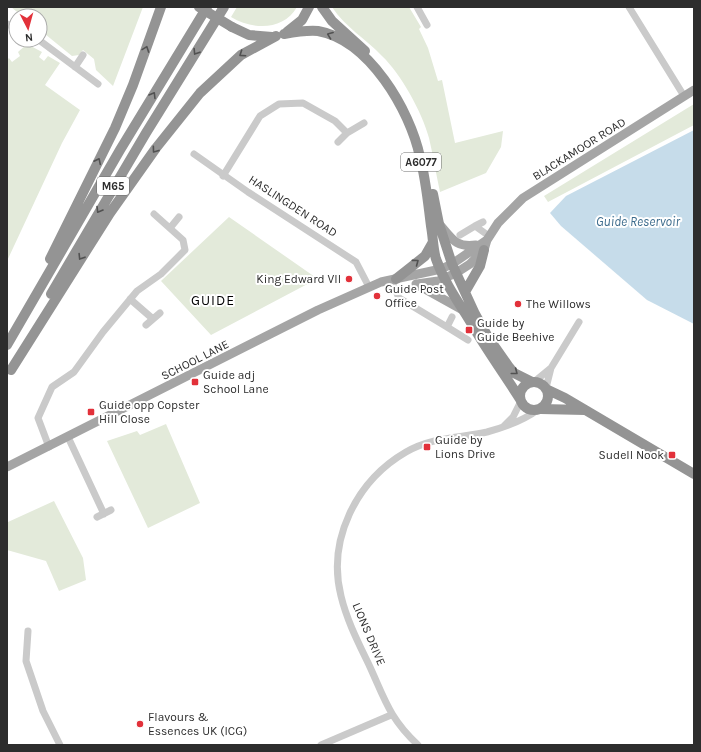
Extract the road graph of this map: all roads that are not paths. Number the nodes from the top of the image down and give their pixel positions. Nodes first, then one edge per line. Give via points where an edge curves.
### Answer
1 (161, 7) edge
2 (199, 7) edge
3 (207, 7) edge
4 (224, 7) edge
5 (309, 7) edge
6 (322, 7) edge
7 (629, 7) edge
8 (420, 8) edge
9 (427, 25) dead end
10 (280, 35) junction
11 (48, 47) edge
12 (84, 55) dead end
13 (75, 67) junction
14 (98, 84) dead end
15 (694, 90) edge
16 (684, 96) junction
17 (364, 124) dead end
18 (347, 133) junction
19 (338, 142) dead end
20 (194, 154) dead end
21 (223, 176) junction
22 (154, 214) dead end
23 (179, 217) dead end
24 (483, 222) dead end
25 (439, 224) junction
26 (475, 226) junction
27 (170, 228) junction
28 (460, 235) dead end
29 (434, 242) junction
30 (485, 243) junction
31 (452, 264) junction
32 (440, 269) junction
33 (456, 273) junction
34 (445, 278) junction
35 (393, 279) junction
36 (417, 284) junction
37 (369, 286) junction
38 (465, 292) junction
39 (130, 299) junction
40 (461, 309) junction
41 (160, 313) dead end
42 (452, 317) dead end
43 (153, 319) junction
44 (20, 322) junction
45 (579, 322) dead end
46 (146, 325) dead end
47 (447, 327) junction
48 (468, 340) dead end
49 (7, 345) edge
50 (551, 368) junction
51 (9, 373) edge
52 (533, 382) junction
53 (546, 389) junction
54 (520, 400) junction
55 (540, 409) junction
56 (587, 410) junction
57 (503, 427) junction
58 (68, 437) junction
59 (49, 447) junction
60 (7, 467) edge
61 (694, 474) edge
62 (111, 510) dead end
63 (28, 631) dead end
64 (391, 715) junction
65 (60, 745) edge
66 (321, 745) edge
67 (418, 745) edge

44 -> 1 highway via 115,128
2 - 10 highway, A6077, bridge via 249,35
44 -> 3 highway, M65
4 -> 51 highway, M65 via 93,219
5 - 10 highway via 302,20
6 - 25 highway, A6077 via 332,21 378,64 408,105 426,159
7 - 16 street
8 - 9 street
29 -> 10 highway, A6077 via 420,156 410,126 390,88 373,66 340,39 317,31
10 -> 51 highway via 241,55 200,93 156,148 110,213
11 - 13 street
12 - 13 street
13 - 14 street
15 - 16 main road, BLACKAMOOR ROAD
16 - 30 main road, BLACKAMOOR ROAD via 523,198 509,210
17 - 18 street
18 - 19 street
18 - 21 street via 335,121 303,103 279,104 260,116
20 - 21 street, HASLINGDEN ROAD
21 - 37 street, HASLINGDEN ROAD via 356,262
22 - 27 street
23 - 27 street
24 - 26 street
25 - 30 main road via 459,245
25 - 31 highway, A6077
26 - 28 street
26 - 30 street
27 - 39 street via 184,242 184,252
29 - 32 highway, A6077
35 -> 29 highway via 424,256
30 - 31 main road, SCHOOL LANE
30 - 33 main road via 470,264
30 - 38 highway via 480,266
31 - 32 main road, SCHOOL LANE
31 - 33 highway, A6077
32 - 34 highway, A6077
32 - 35 main road, SCHOOL LANE
33 - 34 main road
33 - 38 highway, A6077
34 - 36 main road
34 - 40 highway, A6077
35 - 36 main road
35 - 37 main road, SCHOOL LANE
35 - 47 street via 399,298
36 - 40 main road
37 - 58 main road, SCHOOL LANE
38 -> 52 highway, A6077 via 504,362 514,373
39 - 43 street
39 - 59 street via 74,372 48,392 38,418
40 - 54 highway, A6077
41 - 43 street
42 - 47 street
43 - 46 street
44 - 49 highway, M65
45 - 50 street
47 - 48 street
50 - 52 street
50 - 53 street
52 - 53 highway, A6077
52 - 54 highway via 522,388
53 - 55 highway via 548,401
53 - 56 highway, A6077
54 - 55 highway, A6077 via 528,409
54 - 57 street via 513,417
55 - 56 highway, A6077
55 - 57 street, LIONS DRIVE via 523,420
56 - 61 highway, A6077
57 - 64 street, LIONS DRIVE via 432,440 405,452 380,471 364,488 343,527 338,575 341,596 349,621
58 - 59 main road, SCHOOL LANE
58 - 62 street via 100,516
59 - 60 main road, SCHOOL LANE
63 - 65 street via 26,661 43,711
64 - 66 street
64 - 67 street, LIONS DRIVE

